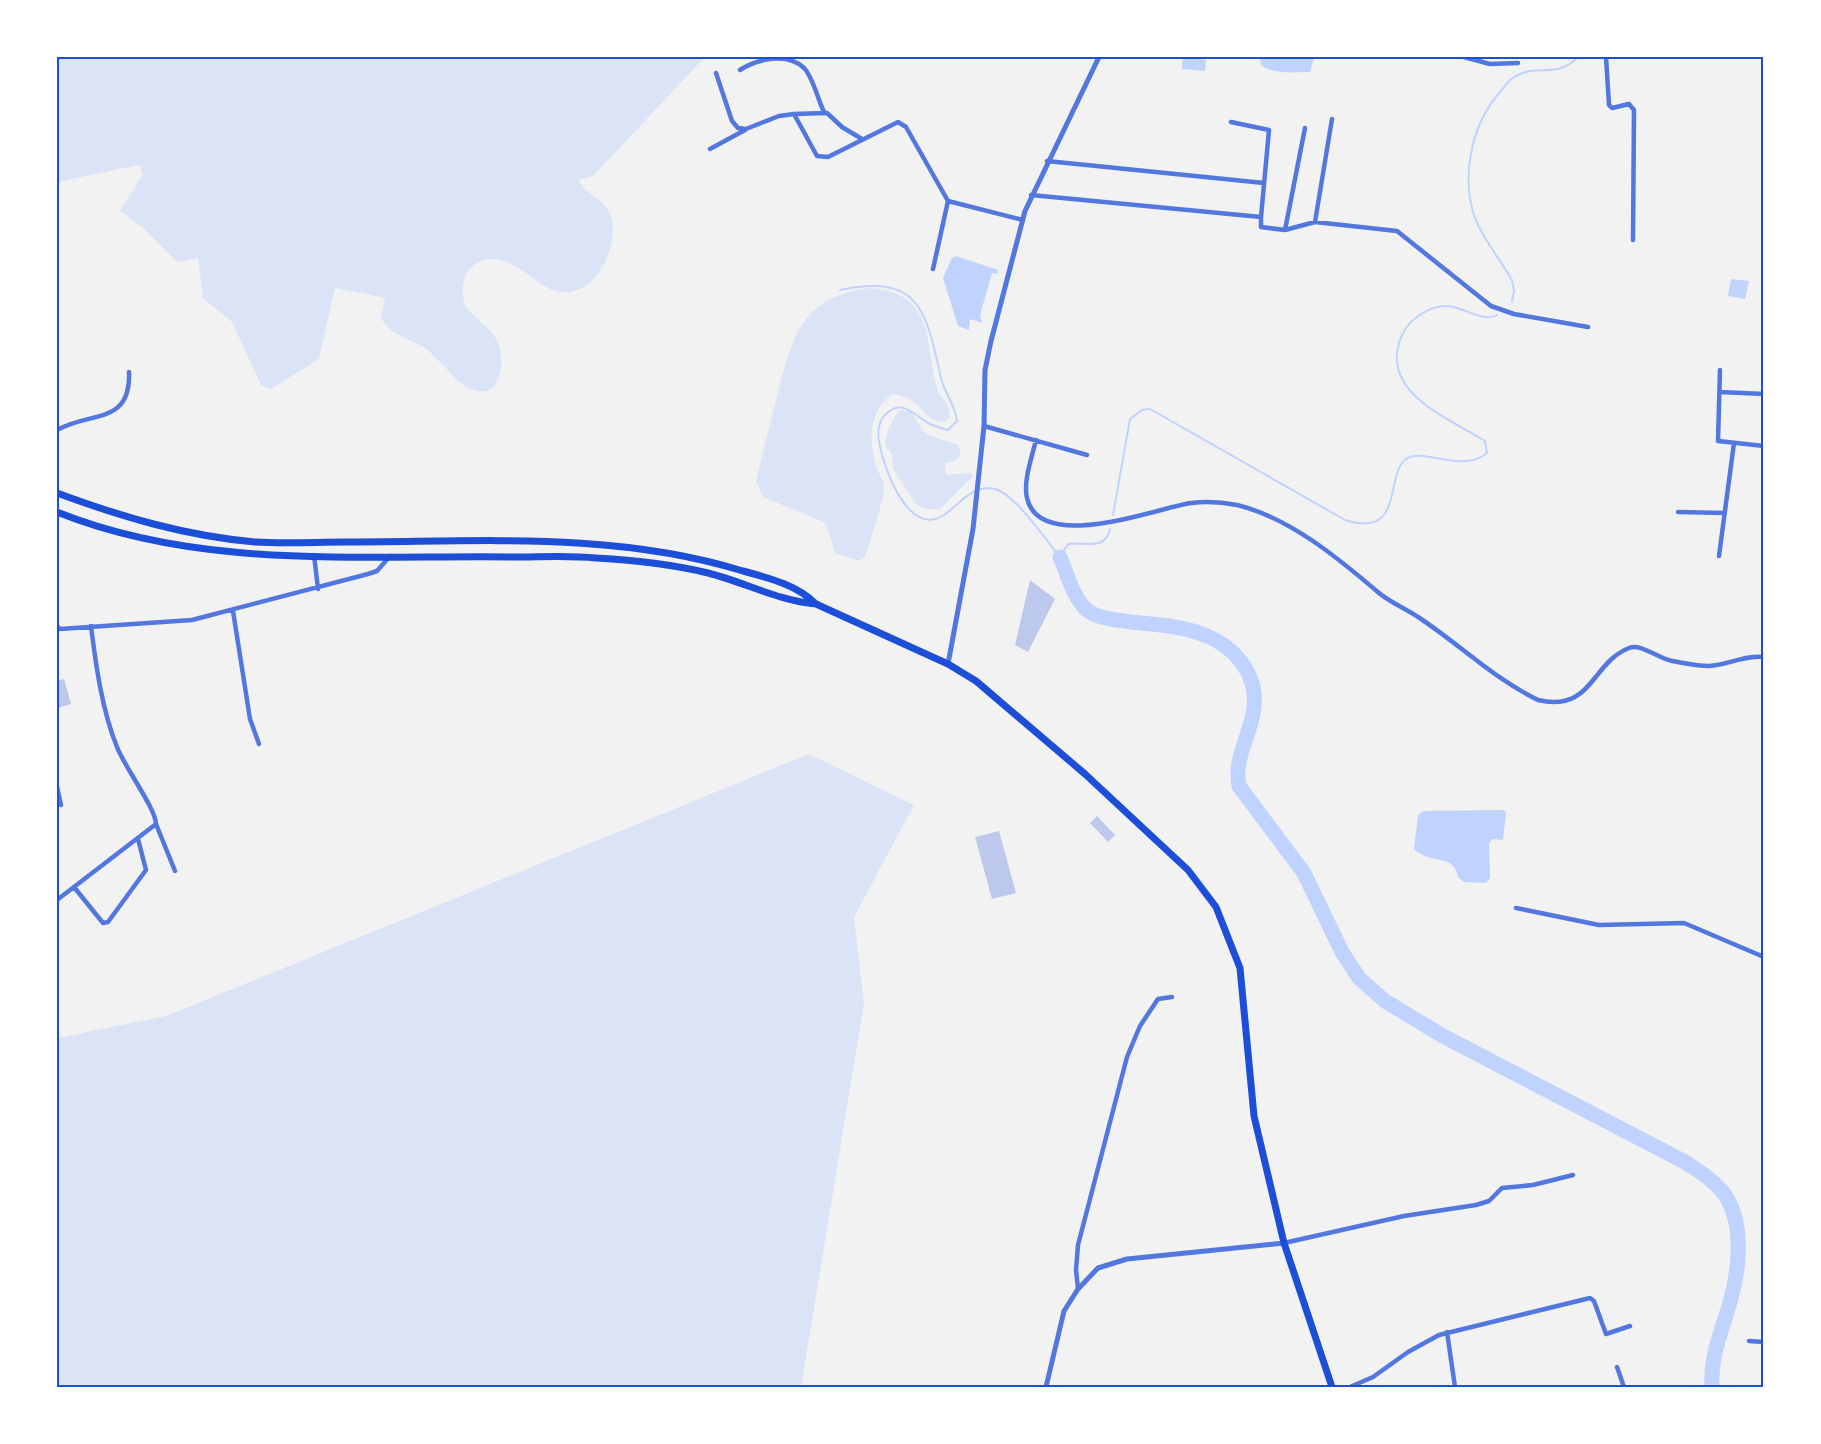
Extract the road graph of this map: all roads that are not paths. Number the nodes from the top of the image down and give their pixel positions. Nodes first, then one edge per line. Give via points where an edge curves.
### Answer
1 (1099, 57) edge
2 (1464, 57) edge
3 (1606, 57) edge
4 (1518, 63) dead end
5 (740, 70) dead end
6 (716, 73) dead end
7 (824, 112) junction
8 (794, 114) junction
9 (1332, 119) dead end
10 (1231, 123) dead end
11 (1305, 128) dead end
12 (746, 129) junction
13 (862, 139) junction
14 (710, 149) dead end
15 (1047, 161) junction
16 (1264, 183) junction
17 (1031, 195) junction
18 (948, 201) junction
19 (1261, 217) junction
20 (1023, 220) junction
21 (1315, 222) junction
22 (1285, 230) junction
23 (1633, 240) dead end
24 (933, 270) dead end
25 (1588, 327) dead end
26 (1720, 370) dead end
27 (129, 372) dead end
28 (1720, 392) junction
29 (1764, 394) edge
30 (984, 426) junction
31 (57, 430) edge
32 (1036, 440) junction
33 (1734, 443) junction
34 (1764, 446) edge
35 (1087, 454) dead end
36 (57, 493) edge
37 (57, 512) edge
38 (1678, 512) dead end
39 (1725, 513) junction
40 (312, 542) junction
41 (314, 555) junction
42 (391, 556) junction
43 (1719, 556) dead end
44 (318, 589) junction
45 (816, 604) junction
46 (233, 611) junction
47 (91, 626) junction
48 (58, 629) edge
49 (1764, 657) edge
50 (948, 664) junction
51 (259, 744) dead end
52 (57, 787) edge
53 (61, 805) dead end
54 (156, 824) junction
55 (138, 839) junction
56 (175, 871) dead end
57 (74, 887) junction
58 (57, 900) edge
59 (1516, 908) dead end
60 (1764, 957) edge
61 (1172, 997) dead end
62 (1573, 1175) dead end
63 (1284, 1243) junction
64 (1078, 1289) junction
65 (1630, 1326) dead end
66 (1447, 1332) junction
67 (1749, 1341) dead end
68 (1764, 1342) edge
69 (1617, 1367) dead end
70 (1047, 1387) edge
71 (1332, 1387) edge
72 (1350, 1387) edge
73 (1455, 1387) edge
74 (1624, 1387) edge

1 - 15 street
2 - 4 street via 1490,64
3 - 23 street via 1609,105 1612,108 1629,104 1634,110
5 - 7 street via 762,60 794,61 806,71
6 - 12 street via 732,121 738,128
7 - 8 street
7 - 13 street
8 - 12 street
8 - 13 street via 818,156 828,157
9 - 21 street
10 - 16 street via 1269,130
11 - 22 street
12 - 14 street
13 - 18 street via 894,122 902,123
15 - 16 street
15 - 17 street
16 - 19 street
17 - 19 street
17 - 20 street
18 - 20 street
18 - 24 street
19 - 22 street via 1261,227
20 - 30 street via 986,370
21 - 22 street
21 - 25 street via 1397,231 1491,306
26 - 28 street
27 - 31 street via 126,397 114,413
28 - 29 street
28 - 33 street via 1717,439
30 - 32 street
30 - 50 street via 973,529
32 - 35 street
32 - 49 street via 1026,493 1033,511 1049,520 1071,525 1129,519 1193,503 1239,506 1268,517 1348,566 1393,603 1527,694 1547,702 1573,699 1629,648 1640,648 1670,661 1708,666
33 - 34 street
33 - 39 street
36 - 40 main road via 118,516 165,528 257,542
37 - 41 main road via 147,540 198,550
38 - 39 street
39 - 43 street
40 - 41 main road
40 - 45 main road via 580,542 637,547 755,574 804,593
41 - 42 main road
41 - 44 street
42 - 44 street via 377,571
42 - 45 main road via 643,561 707,573 797,603
44 - 46 street
45 - 50 main road
46 - 47 street via 192,620
46 - 51 street via 250,719
47 - 48 street
47 - 54 street via 116,745
50 - 63 main road via 995,696 1085,774 1188,870 1216,906 1240,968 1254,1116
52 - 53 street
54 - 55 street
54 - 56 street
55 - 57 street
55 - 57 street via 146,870 108,922 103,923
57 - 58 street
59 - 60 street via 1599,925 1684,923
61 - 64 street via 1158,999 1149,1010 1127,1057 1078,1245
62 - 63 street via 1502,1188 1489,1201 1476,1205 1404,1216
63 - 64 street via 1127,1260 1098,1268
63 - 71 main road
64 - 70 street via 1059,1325
65 - 66 street via 1606,1334 1590,1298
66 - 72 street
66 - 73 street
67 - 68 street
69 - 74 street

